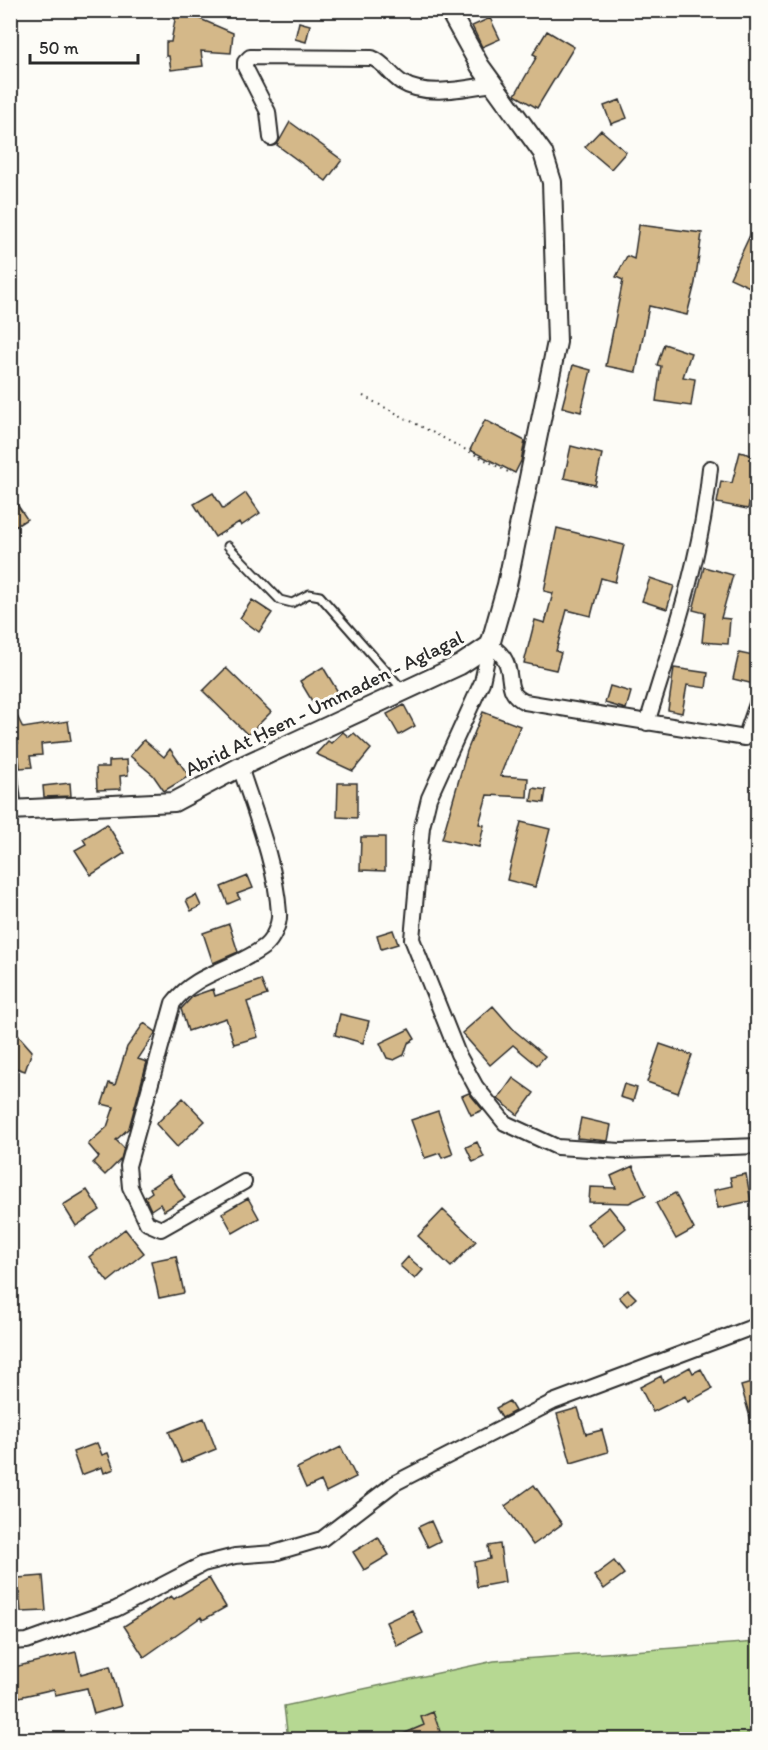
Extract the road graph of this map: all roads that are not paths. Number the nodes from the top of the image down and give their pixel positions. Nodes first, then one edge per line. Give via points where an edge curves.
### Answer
1 (449, 10) edge
2 (493, 84) junction
3 (271, 138) dead end
4 (710, 468) dead end
5 (228, 546) dead end
6 (490, 645) junction
7 (404, 692) junction
8 (758, 701) edge
9 (647, 723) junction
10 (240, 767) junction
11 (10, 776) edge
12 (12, 809) edge
13 (758, 1146) edge
14 (243, 1182) dead end
15 (758, 1325) edge
16 (10, 1642) edge

1 - 2 street, Abrid At Ḥsen - Ummaden - Aglagal
2 - 3 street via 420,88 401,82 382,63 366,57 250,57 245,67 268,112
2 - 6 street, Abrid At Ḥsen - Ummaden - Aglagal via 543,153 552,182 557,342 507,585
4 - 9 street via 690,585
5 - 7 lane via 280,600 292,603 309,594 320,596
6 - 7 street, Abrid At Ḥsen - Ummaden - Aglagal via 460,665
6 - 9 street via 509,665 516,698
6 - 13 street via 482,682 429,798 411,921 412,939 458,1054 476,1087 505,1123 556,1147 632,1151
7 - 10 street, Abrid At Ḥsen - Ummaden - Aglagal
8 - 9 street via 746,738
10 - 12 street, Abrid At Ḥsen - Ummaden - Aglagal via 174,802
10 - 14 street via 267,854 279,915 275,933 265,945 192,983 173,1003 127,1176 147,1222 161,1229
11 - 12 street
15 - 16 street via 553,1402 395,1483 322,1539 274,1553 235,1556 203,1564 116,1609 27,1641

